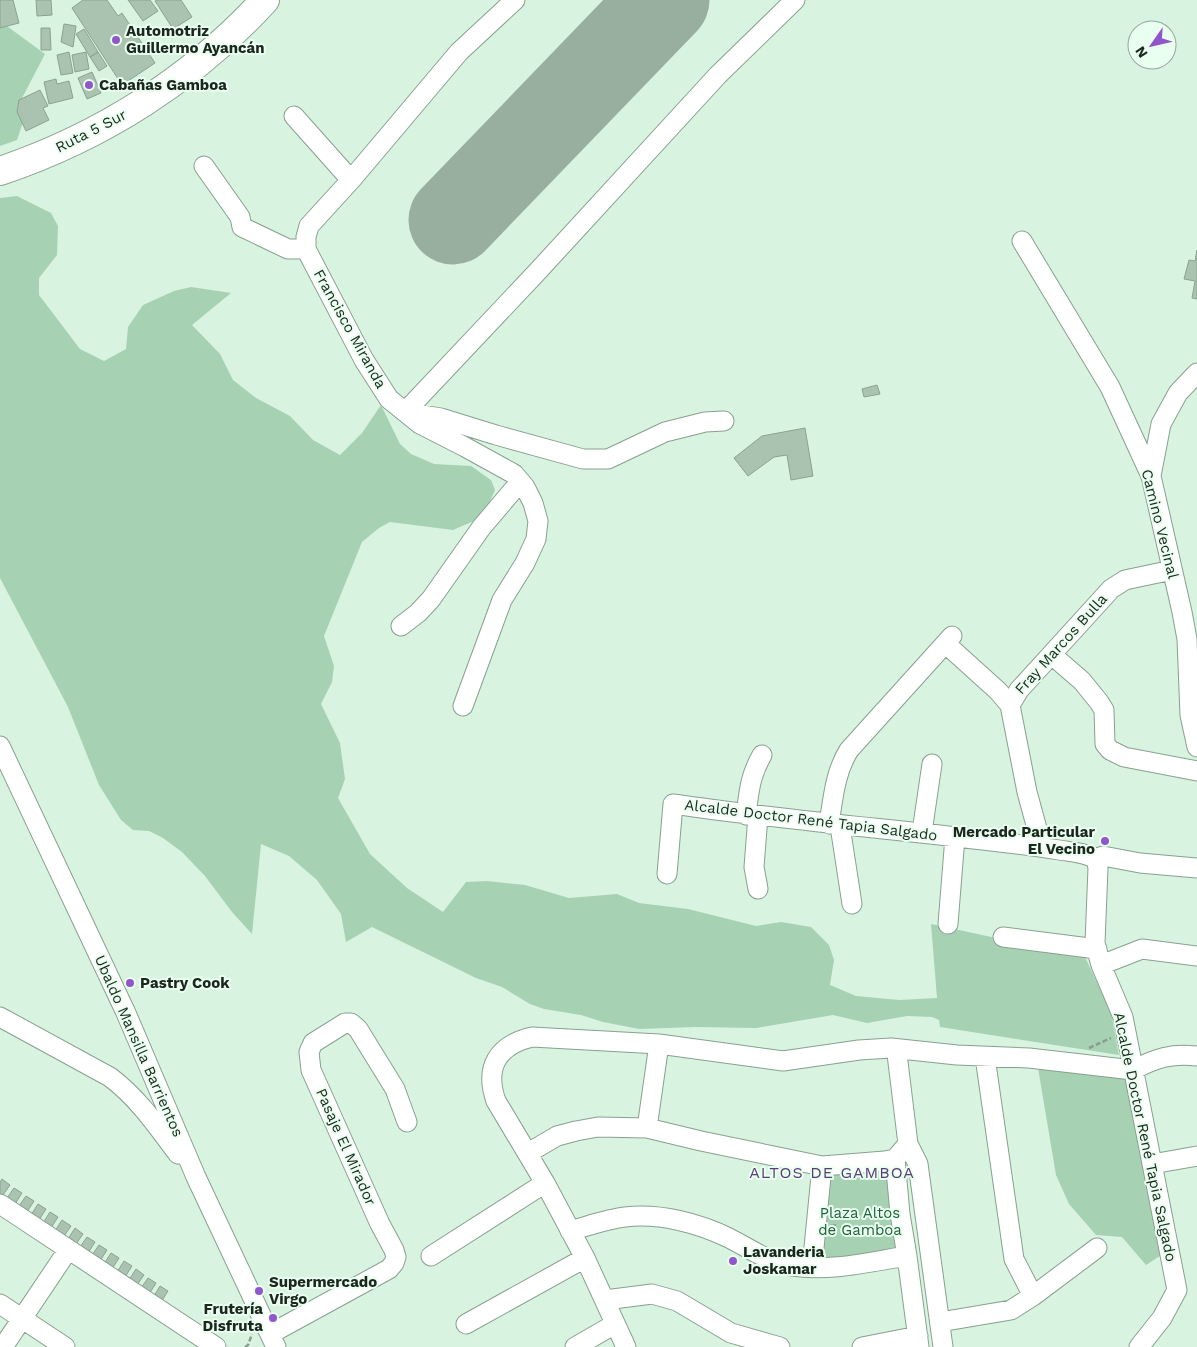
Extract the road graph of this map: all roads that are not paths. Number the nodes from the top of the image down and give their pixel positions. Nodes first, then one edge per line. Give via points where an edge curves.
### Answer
1 (265, 0) edge
2 (515, 0) edge
3 (795, 0) edge
4 (294, 116) dead end
5 (204, 166) dead end
6 (0, 171) edge
7 (351, 180) junction
8 (1022, 241) dead end
9 (306, 249) junction
10 (1197, 372) edge
11 (405, 412) junction
12 (724, 421) dead end
13 (1151, 476) junction
14 (521, 483) junction
15 (1172, 570) junction
16 (401, 626) dead end
17 (1052, 654) junction
18 (1010, 705) junction
19 (464, 706) dead end
20 (0, 746) edge
21 (1197, 747) edge
22 (762, 755) dead end
23 (932, 764) dead end
24 (1197, 771) edge
25 (752, 816) junction
26 (834, 825) junction
27 (922, 832) junction
28 (955, 837) junction
29 (1042, 847) junction
30 (1096, 859) junction
31 (1197, 868) edge
32 (667, 874) dead end
33 (758, 889) dead end
34 (852, 904) dead end
35 (948, 924) dead end
36 (1004, 937) dead end
37 (1197, 956) edge
38 (1099, 957) junction
39 (0, 1017) edge
40 (659, 1044) junction
41 (900, 1049) junction
42 (1197, 1056) edge
43 (985, 1057) junction
44 (1134, 1070) junction
45 (407, 1122) dead end
46 (647, 1128) junction
47 (908, 1144) junction
48 (528, 1153) junction
49 (1197, 1156) edge
50 (895, 1159) junction
51 (1152, 1164) junction
52 (822, 1166) junction
53 (196, 1176) junction
54 (545, 1183) junction
55 (0, 1204) edge
56 (570, 1231) junction
57 (1097, 1248) dead end
58 (68, 1250) junction
59 (431, 1256) dead end
60 (907, 1256) junction
61 (585, 1258) junction
62 (812, 1268) junction
63 (1033, 1296) junction
64 (605, 1300) junction
65 (0, 1304) edge
66 (23, 1320) junction
67 (940, 1322) junction
68 (466, 1324) dead end
69 (615, 1324) junction
70 (273, 1341) edge
71 (918, 1341) edge
72 (3, 1347) edge
73 (65, 1347) edge
74 (216, 1347) edge
75 (575, 1347) edge
76 (626, 1347) edge
77 (780, 1347) edge
78 (862, 1347) edge
79 (942, 1347) edge
80 (1139, 1347) edge

1 - 6 highway, Ruta 5 Sur via 234,32 166,88 78,139
2 - 7 street via 459,52
3 - 11 street via 718,75
4 - 7 street
5 - 9 street via 240,216 242,227 288,249
7 - 9 street via 309,226
8 - 13 street, Camino Vecinal via 1110,387
9 - 11 street, Francisco Miranda via 364,360 389,399
10 - 13 street via 1178,393 1160,424
11 - 12 street via 441,418 583,459 608,459 665,432
11 - 14 street, Francisco Miranda via 420,424 514,474
13 - 15 street, Camino Vecinal
14 - 16 street via 481,528 431,599
14 - 19 street, Francisco Miranda via 533,503 538,521 536,539 502,600
15 - 17 street, Fray Marcos Bulla via 1126,580 1111,589
15 - 21 street, Camino Vecinal via 1187,639 1190,715
17 - 18 street, Fray Marcos Bulla via 1019,690
17 - 24 street via 1082,681 1104,710 1105,744 1110,750 1124,757
18 - 26 street via 949,640 842,761
18 - 29 street via 1027,792
20 - 53 street, Ubaldo Mansilla Barrientos via 126,1013
22 - 25 street via 750,781
23 - 27 street
25 - 26 street, Alcalde Doctor René Tapia Salgado
25 - 32 street, Alcalde Doctor René Tapia Salgado via 673,804
25 - 33 street
26 - 27 street, Alcalde Doctor René Tapia Salgado
26 - 34 street
27 - 28 street, Alcalde Doctor René Tapia Salgado
28 - 29 street, Alcalde Doctor René Tapia Salgado
28 - 35 street
29 - 30 street, Alcalde Doctor René Tapia Salgado via 1087,854
30 - 31 street, Alcalde Doctor René Tapia Salgado via 1104,856
30 - 38 street, Alcalde Doctor René Tapia Salgado via 1095,943
36 - 38 street
37 - 38 street via 1142,949
38 - 44 street, Alcalde Doctor René Tapia Salgado via 1123,1017
39 - 53 street via 123,1086
40 - 41 street via 783,1061 859,1050
40 - 46 street
40 - 48 street via 532,1037 504,1048 494,1066 492,1090
41 - 43 street
41 - 47 street
42 - 44 street via 1180,1054 1153,1060
43 - 44 street via 1029,1058
43 - 63 street via 1014,1259
44 - 51 street, Alcalde Doctor René Tapia Salgado
45 - 70 street, Pasaje El Mirador via 395,1089 351,1023 345,1023 313,1044 309,1052 311,1070 396,1257 389,1269
46 - 48 street via 598,1127 576,1131 557,1136
46 - 52 street
47 - 50 street
47 - 67 street via 918,1164
48 - 54 street
49 - 51 street
50 - 52 street
50 - 60 street
51 - 80 street, Alcalde Doctor René Tapia Salgado via 1177,1290 1162,1318
52 - 62 street
53 - 70 street, Ubaldo Mansilla Barrientos
54 - 56 street
54 - 59 street
55 - 58 street
56 - 61 street
56 - 62 street via 627,1217 666,1218 715,1231 770,1260
57 - 63 street
58 - 66 street
58 - 74 street
60 - 62 street
60 - 71 street
61 - 64 street
61 - 68 street
63 - 67 street via 1011,1310
64 - 69 street
64 - 77 street via 652,1294 677,1301 732,1333
65 - 66 street
66 - 72 street
66 - 73 street
67 - 79 street
69 - 75 street
69 - 76 street
71 - 78 street

